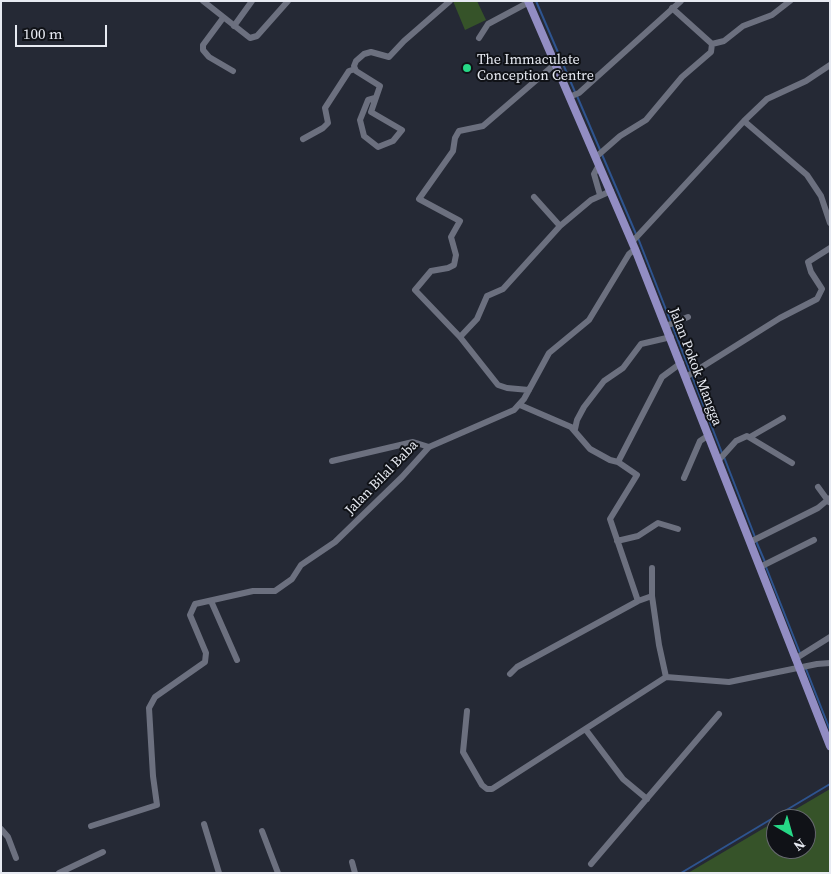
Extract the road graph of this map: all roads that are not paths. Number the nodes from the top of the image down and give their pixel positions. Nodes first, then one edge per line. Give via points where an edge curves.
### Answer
1 (203, 1) edge
2 (252, 1) edge
3 (288, 1) edge
4 (450, 1) edge
5 (509, 1) edge
6 (680, 1) edge
7 (790, 1) edge
8 (529, 2) edge
9 (672, 8) junction
10 (512, 9) junction
11 (223, 18) junction
12 (234, 26) junction
13 (479, 38) dead end
14 (712, 44) junction
15 (555, 64) junction
16 (830, 65) edge
17 (355, 69) junction
18 (233, 71) dead end
19 (574, 95) junction
20 (375, 98) junction
21 (744, 121) junction
22 (303, 139) dead end
23 (599, 154) junction
24 (599, 166) junction
25 (611, 191) junction
26 (600, 195) junction
27 (534, 197) dead end
28 (830, 223) edge
29 (560, 226) junction
30 (634, 243) junction
31 (830, 248) edge
32 (688, 317) dead end
33 (670, 325) junction
34 (460, 337) junction
35 (671, 337) junction
36 (681, 363) junction
37 (690, 375) junction
38 (530, 390) junction
39 (520, 405) junction
40 (783, 418) dead end
41 (575, 429) junction
42 (708, 435) junction
43 (750, 437) junction
44 (429, 447) junction
45 (719, 460) junction
46 (332, 461) dead end
47 (618, 462) junction
48 (792, 463) dead end
49 (684, 478) dead end
50 (818, 486) dead end
51 (829, 500) edge
52 (678, 529) dead end
53 (814, 540) dead end
54 (617, 541) junction
55 (752, 541) junction
56 (763, 565) junction
57 (652, 568) dead end
58 (652, 596) junction
59 (211, 600) junction
60 (638, 601) junction
61 (830, 637) edge
62 (797, 658) junction
63 (237, 660) dead end
64 (830, 663) edge
65 (801, 668) junction
66 (510, 674) dead end
67 (666, 677) junction
68 (467, 710) dead end
69 (719, 714) dead end
70 (586, 730) junction
71 (830, 746) edge
72 (647, 799) junction
73 (204, 824) dead end
74 (91, 826) dead end
75 (1, 829) edge
76 (262, 831) dead end
77 (103, 852) dead end
78 (16, 858) dead end
79 (352, 862) dead end
80 (591, 864) dead end
81 (59, 873) edge
82 (219, 873) edge
83 (278, 873) edge
84 (355, 873) edge

1 - 11 street
2 - 12 street
3 - 12 street via 257,36 250,38
4 - 17 street via 404,41 394,55 384,58 371,52 364,54 356,61
5 - 10 street
6 - 9 street
7 - 14 street via 772,15 743,26 724,41
8 - 10 street
8 - 15 main road, Jalan Pokok Mangga
9 - 14 street
9 - 19 street
10 - 13 street via 488,24
11 - 12 street
11 - 18 street via 203,50
14 - 23 street via 711,52 678,82 646,120
15 - 19 main road, Jalan Pokok Mangga
15 - 34 street via 483,126 459,132 453,151 419,199 460,220 451,237 456,256 454,265 431,271 414,290
16 - 21 street, Jalan Bilal Baba via 806,81 767,99
17 - 20 street via 380,86
17 - 22 street via 349,71 325,108 328,123
19 - 23 main road, Jalan Pokok Mangga
20 - 20 street via 371,112 402,130 393,141 378,147 364,136 360,120 364,105
21 - 28 street via 807,175 821,196
21 - 30 street, Jalan Bilal Baba
23 - 24 main road, Jalan Pokok Mangga
24 - 25 main road, Jalan Pokok Mangga
24 - 26 street via 594,174
25 - 26 street
25 - 30 main road, Jalan Pokok Mangga
26 - 29 street
27 - 29 street
29 - 34 street via 503,289 487,296 477,319
30 - 33 main road, Jalan Pokok Mangga
30 - 38 street, Jalan Bilal Baba via 589,320 549,353
31 - 37 street via 808,262 822,290 817,298
32 - 33 street
33 - 35 main road, Jalan Pokok Mangga
34 - 38 street via 498,384
35 - 36 main road, Jalan Pokok Mangga
35 - 41 street via 641,344 623,368 604,381 584,407
36 - 37 main road, Jalan Pokok Mangga
36 - 47 street via 662,377
37 - 42 main road, Jalan Pokok Mangga
38 - 39 street, Jalan Bilal Baba
39 - 41 street
39 - 44 street, Jalan Bilal Baba via 509,413
40 - 43 street
41 - 47 street via 590,449
42 - 45 main road, Jalan Pokok Mangga
42 - 49 street via 700,442
43 - 45 street via 742,437
43 - 48 street
44 - 46 street via 413,442
44 - 59 street, Jalan Bilal Baba via 336,542 301,565 292,579 275,591 253,591
45 - 55 main road, Jalan Pokok Mangga
47 - 54 street via 637,475 611,515
50 - 51 street
51 - 55 street
52 - 54 street via 658,523 638,536
53 - 56 street
54 - 60 street
55 - 56 main road, Jalan Pokok Mangga
56 - 62 main road, Jalan Pokok Mangga
57 - 58 street
58 - 60 street
58 - 67 street
59 - 63 street
59 - 74 street, Jalan Bilal Baba via 195,604 190,615 206,653 205,662 161,692 151,703 151,752 157,804
60 - 66 street via 517,667
61 - 62 street
62 - 65 main road, Jalan Pokok Mangga
64 - 65 street
65 - 67 street via 729,682
65 - 71 main road, Jalan Pokok Mangga
67 - 70 street
68 - 70 street via 463,752 487,790
69 - 72 street
70 - 72 street via 623,779
72 - 80 street
73 - 82 street
75 - 78 street via 7,834
76 - 83 street
77 - 81 street
79 - 84 street

